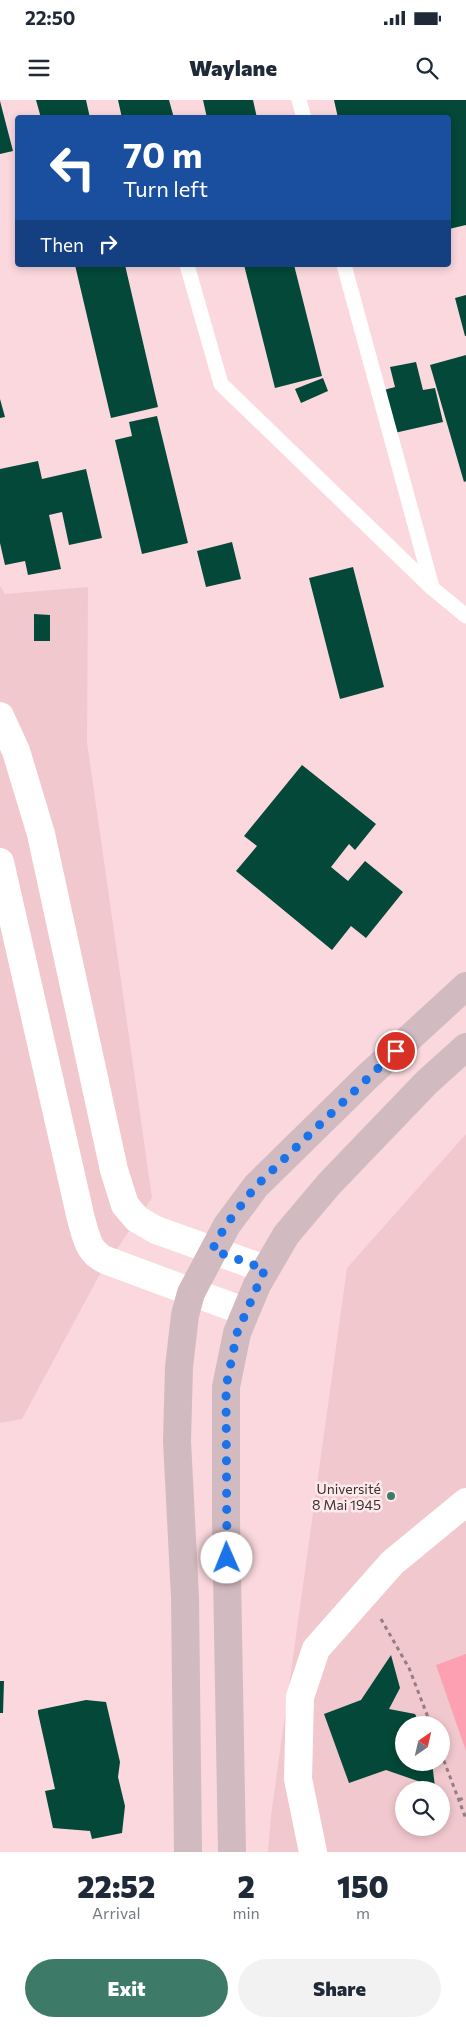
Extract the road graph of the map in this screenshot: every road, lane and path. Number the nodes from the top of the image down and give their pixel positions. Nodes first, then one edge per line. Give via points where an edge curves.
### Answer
1 (299, 100) edge
2 (303, 115) edge
3 (188, 267) edge
4 (345, 267) edge
5 (432, 588) junction
6 (466, 616) edge
7 (0, 716) edge
8 (0, 862) edge
9 (466, 986) edge
10 (466, 1047) edge
11 (212, 1250) junction
12 (265, 1269) junction
13 (191, 1293) junction
14 (246, 1312) junction
15 (466, 1502) edge
16 (365, 1592) junction
17 (427, 1716) edge
18 (448, 1771) edge
19 (466, 1797) edge
20 (459, 1800) junction
21 (466, 1819) edge
22 (188, 1852) edge
23 (232, 1852) edge
24 (313, 1852) edge

1 - 2 lane
3 - 5 lane via 221,384
4 - 5 lane
5 - 6 lane
7 - 11 street via 16,751 41,834 114,1170 125,1205 137,1219 156,1230
8 - 13 street via 81,1219 92,1250 100,1257
9 - 11 street via 256,1186 226,1225
10 - 12 street via 427,1082 329,1184 286,1236
11 - 12 street
11 - 13 street
12 - 14 street
13 - 14 street
13 - 22 street via 179,1367 177,1441 185,1597
14 - 23 street via 237,1333 226,1387
15 - 16 street via 392,1563
16 - 17 path via 409,1668
16 - 24 street via 316,1649 300,1697 298,1779
18 - 20 path
19 - 20 path
20 - 21 path

